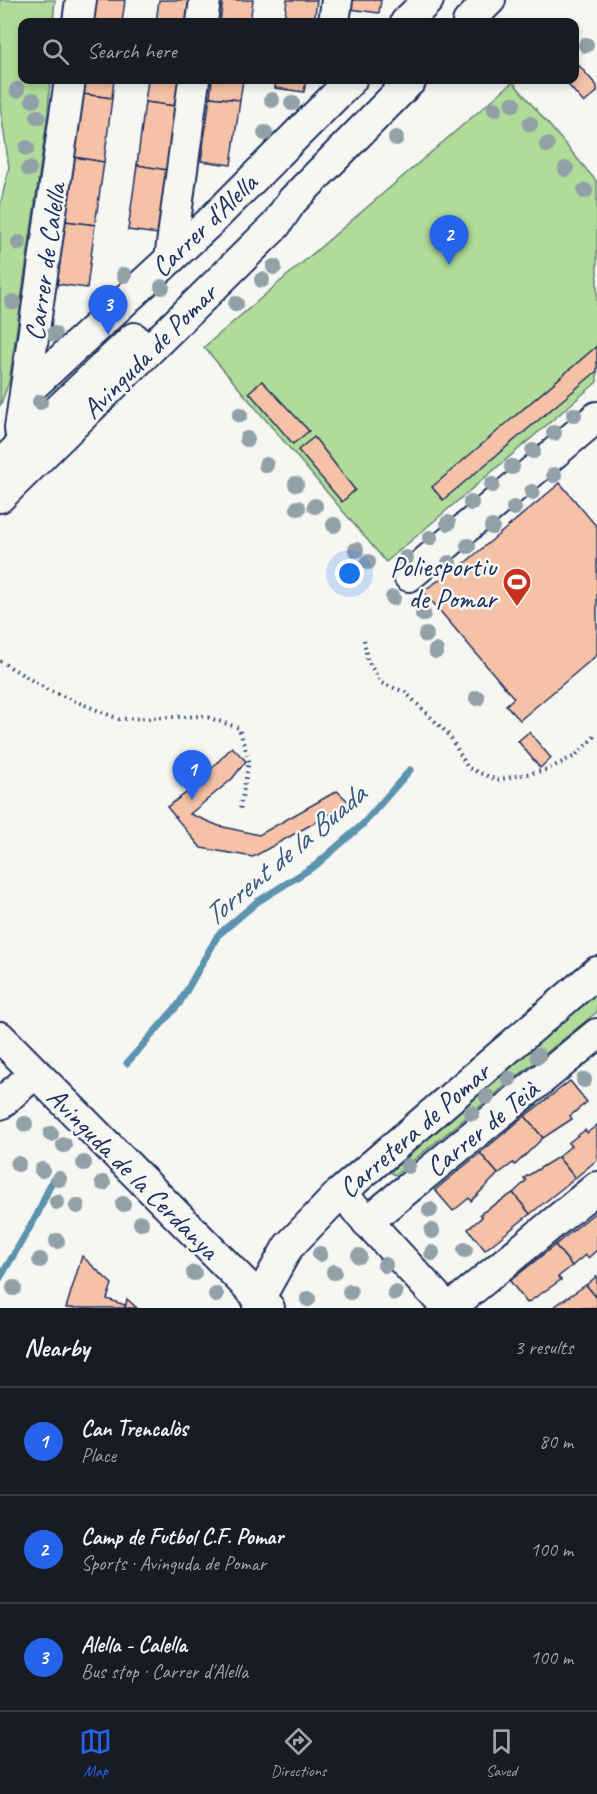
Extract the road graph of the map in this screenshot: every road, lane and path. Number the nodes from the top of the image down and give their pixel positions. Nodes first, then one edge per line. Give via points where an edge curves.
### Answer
1 (81, 0) edge
2 (205, 0) edge
3 (338, 0) edge
4 (428, 0) edge
5 (490, 0) edge
6 (79, 18) edge
7 (203, 18) edge
8 (335, 18) edge
9 (410, 18) edge
10 (472, 18) edge
11 (69, 84) edge
12 (193, 84) edge
13 (344, 84) edge
14 (407, 84) edge
15 (325, 94) edge
16 (292, 201) junction
17 (170, 259) junction
18 (27, 391) junction
19 (108, 393) junction
20 (597, 417) edge
21 (22, 444) junction
22 (0, 465) edge
23 (0, 481) edge
24 (0, 497) edge
25 (409, 576) dead end
26 (364, 640) dead end
27 (0, 662) edge
28 (597, 734) edge
29 (240, 810) dead end
30 (597, 972) edge
31 (597, 1034) edge
32 (0, 1037) edge
33 (34, 1074) junction
34 (0, 1104) edge
35 (597, 1187) edge
36 (340, 1193) junction
37 (367, 1221) junction
38 (262, 1305) edge
39 (448, 1308) edge

1 - 6 street
2 - 7 street
3 - 8 street
4 - 9 street
5 - 10 street
11 - 18 street, Carrer de Calella
12 - 17 street
13 - 15 street, Carrer d'Alella
14 - 16 street, Avinguda de Pomar
15 - 17 street, Carrer d'Alella
16 - 19 street, Avinguda de Pomar via 275,226
16 - 21 street, Avinguda de Pomar via 264,217
17 - 18 street, Carrer d'Alella
18 - 21 street, Carrer de Calella via 20,428
19 - 23 street via 76,406
19 - 24 street, Avinguda de Pomar
20 - 25 street
21 - 22 street, Avinguda de Pomar
26 - 28 path via 367,659 381,683 405,692 449,735 468,768 497,780 546,770 575,756
27 - 29 path via 48,690 119,719 204,716 239,728 249,761
30 - 36 street, Carretera de Pomar
31 - 37 street, Carrer de Teià
32 - 33 street, Avinguda de la Cerdanya
33 - 34 street
33 - 38 street, Avinguda de la Cerdanya
35 - 39 street
36 - 37 street
36 - 38 street, Carretera de Pomar via 288,1247
37 - 39 street

